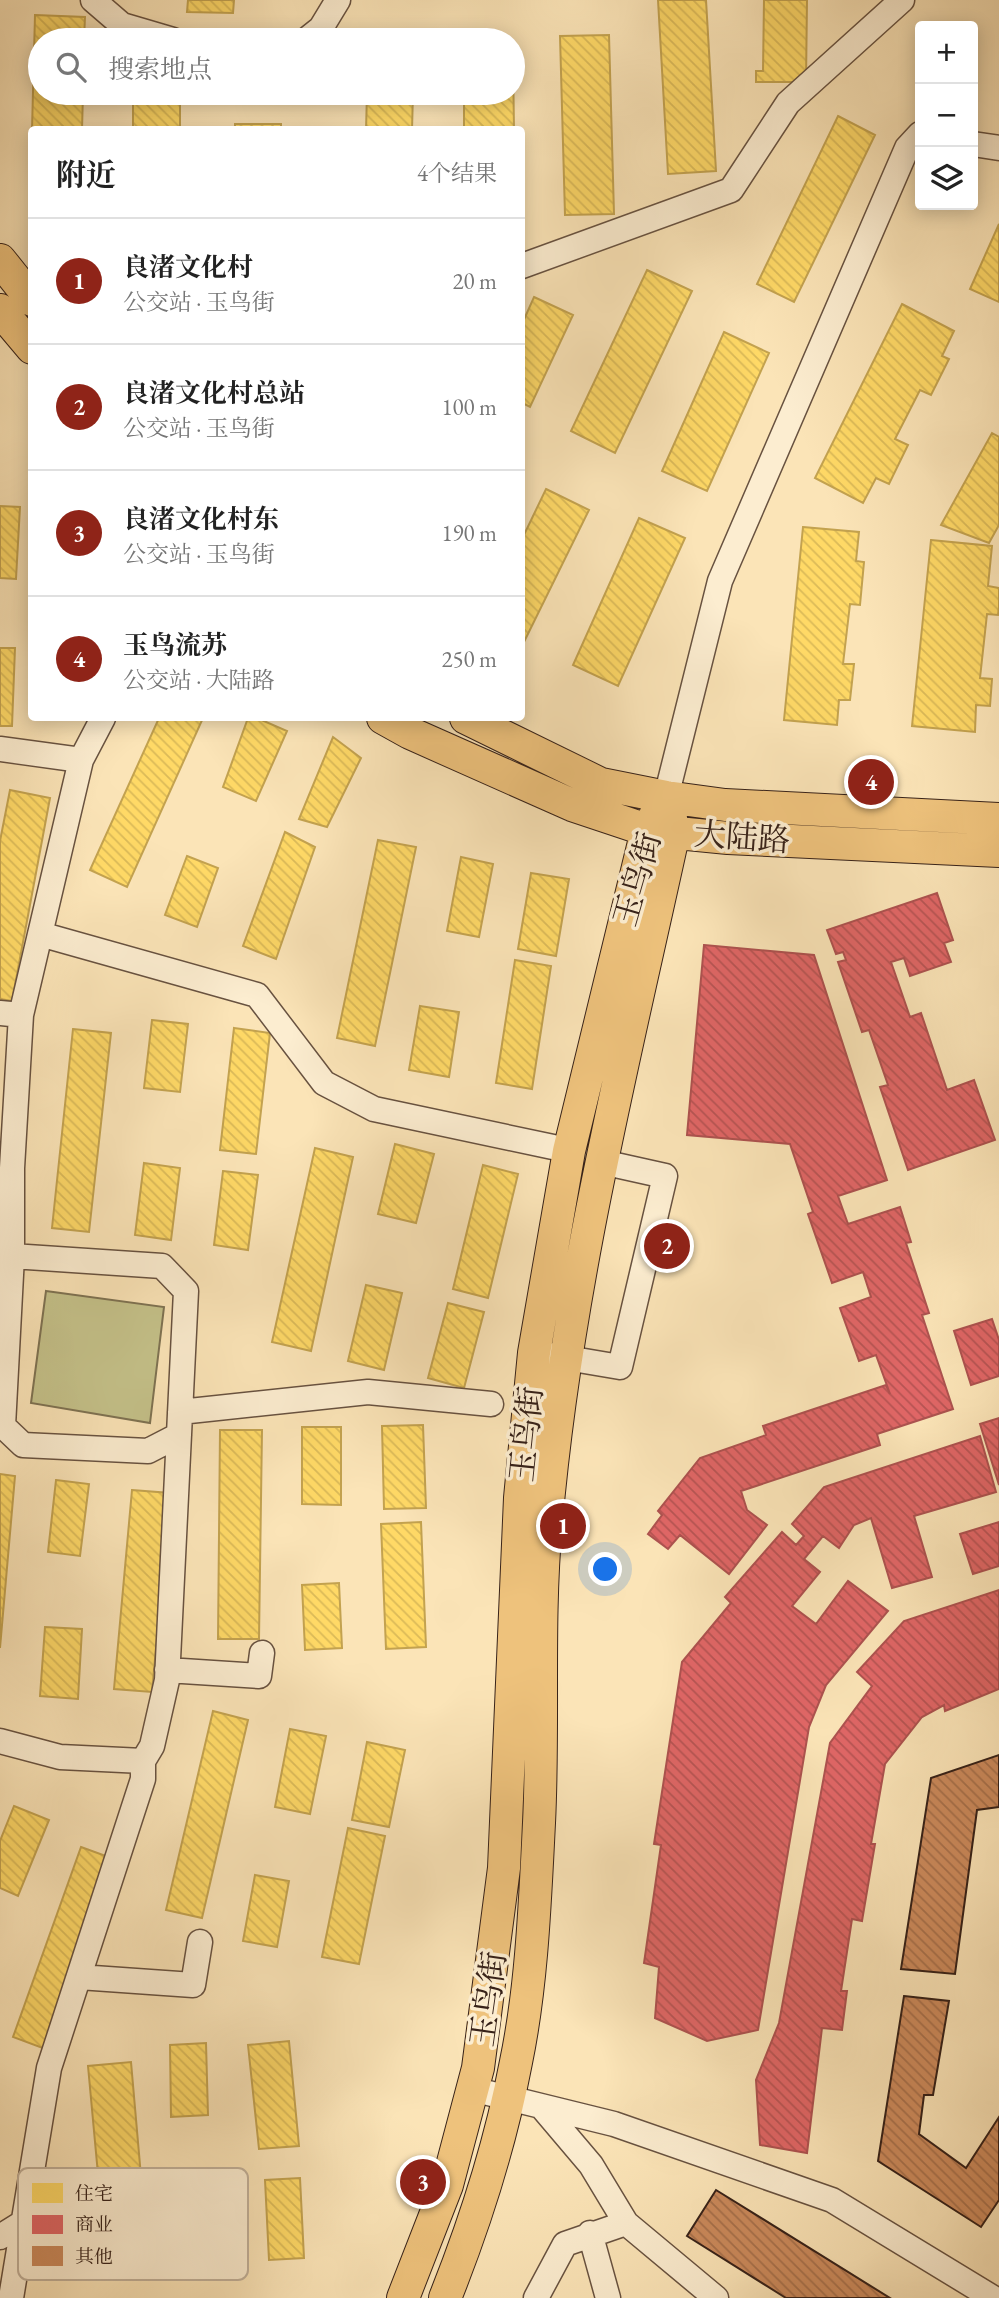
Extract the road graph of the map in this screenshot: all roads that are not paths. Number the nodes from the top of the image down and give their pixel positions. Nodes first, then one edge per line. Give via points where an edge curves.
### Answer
1 (93, 0) edge
2 (338, 0) edge
3 (902, 0) edge
4 (132, 28) edge
5 (321, 28) edge
6 (915, 139) edge
7 (978, 145) edge
8 (999, 148) edge
9 (0, 260) edge
10 (525, 265) edge
11 (28, 295) edge
12 (0, 310) edge
13 (28, 343) edge
14 (101, 721) edge
15 (388, 721) edge
16 (472, 721) edge
17 (0, 748) edge
18 (81, 760) junction
19 (666, 797) junction
20 (999, 819) edge
21 (660, 831) junction
22 (999, 851) edge
23 (40, 934) junction
24 (10, 1014) edge
25 (553, 1147) dead end
26 (602, 1162) junction
27 (12, 1256) junction
28 (549, 1355) junction
29 (491, 1404) dead end
30 (180, 1423) junction
31 (262, 1653) dead end
32 (167, 1670) junction
33 (0, 1741) edge
34 (143, 1761) junction
35 (200, 1941) dead end
36 (79, 1977) junction
37 (472, 2089) junction
38 (508, 2098) junction
39 (541, 2106) junction
40 (33, 2168) edge
41 (626, 2223) junction
42 (18, 2226) edge
43 (590, 2233) junction
44 (0, 2237) edge
45 (18, 2257) edge
46 (11, 2298) edge
47 (403, 2298) edge
48 (444, 2298) edge
49 (536, 2298) edge
50 (608, 2298) edge
51 (716, 2298) edge
52 (993, 2298) edge

1 - 4 street
2 - 5 street
3 - 10 street via 788,103 732,190
6 - 19 street via 907,148 720,581
7 - 8 street
9 - 11 main road
12 - 13 main road
14 - 18 street
15 - 21 main road, 大陆路 via 572,805
16 - 19 main road, 大陆路 via 601,784
17 - 18 street
18 - 23 street
19 - 20 main road, 大陆路 via 725,805
19 - 21 main road, 玉鸟街
21 - 22 main road, 大陆路
21 - 26 main road, 玉鸟街
21 - 28 main road, 玉鸟街 via 569,1151
23 - 24 street
23 - 25 street via 257,995 324,1083 374,1109
24 - 27 street
26 - 28 main road, 玉鸟街
26 - 28 street via 664,1177 620,1367
27 - 30 street via 162,1266 186,1291
27 - 30 street via 3,1426 23,1445 148,1451
28 - 37 main road, 玉鸟街 via 520,1498 504,1868
28 - 38 main road, 玉鸟街 via 539,1655 539,1821 527,1970
29 - 30 street via 368,1392
30 - 32 street
31 - 32 street via 259,1676
32 - 34 street via 152,1746
33 - 34 street via 60,1757
34 - 36 street via 143,1779
35 - 36 street via 193,1985
36 - 40 street via 49,2068
37 - 38 street
37 - 47 main road, 玉鸟街 via 447,2185
38 - 39 street
38 - 48 main road, 玉鸟街
39 - 41 street via 591,2165
39 - 52 street via 614,2124 832,2200
41 - 43 street
41 - 51 street
42 - 44 street
43 - 49 street via 565,2244
43 - 50 street
45 - 46 street

